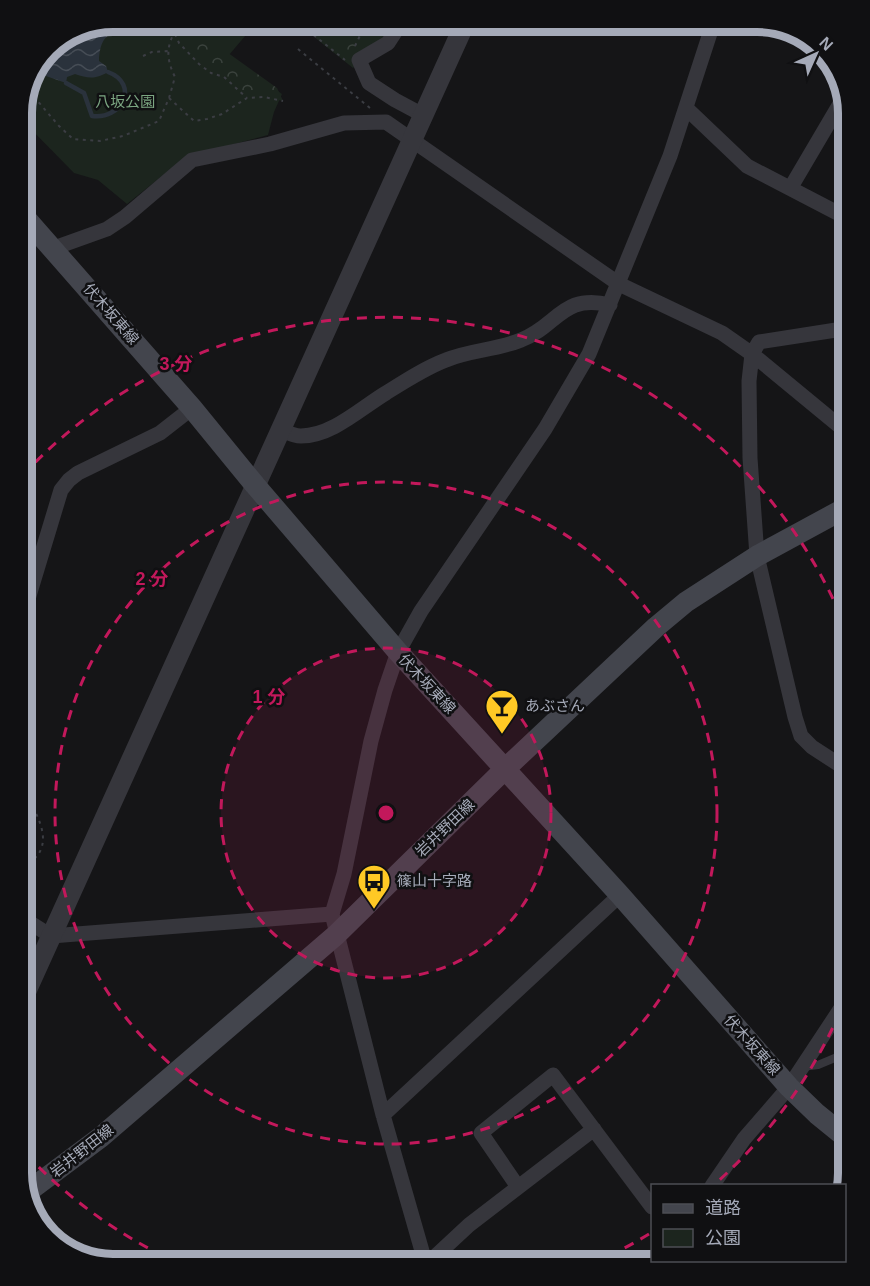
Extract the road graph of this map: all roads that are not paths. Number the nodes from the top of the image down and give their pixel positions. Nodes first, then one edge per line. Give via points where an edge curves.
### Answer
1 (395, 32) edge
2 (461, 32) edge
3 (710, 32) edge
4 (838, 107) edge
5 (686, 108) junction
6 (423, 115) junction
7 (412, 139) junction
8 (791, 187) junction
9 (838, 213) edge
10 (32, 225) edge
11 (54, 248) junction
12 (619, 284) junction
13 (610, 305) junction
14 (838, 330) edge
15 (753, 354) junction
16 (192, 408) junction
17 (838, 425) edge
18 (279, 429) junction
19 (255, 485) junction
20 (838, 513) edge
21 (757, 556) junction
22 (32, 586) edge
23 (398, 652) junction
24 (838, 764) edge
25 (506, 768) junction
26 (620, 895) junction
27 (32, 924) edge
28 (334, 924) junction
29 (51, 936) junction
30 (32, 978) edge
31 (838, 1013) edge
32 (838, 1057) edge
33 (802, 1067) junction
34 (789, 1087) junction
35 (383, 1115) junction
36 (594, 1129) junction
37 (838, 1131) edge
38 (713, 1184) edge
39 (518, 1187) junction
40 (33, 1188) edge
41 (651, 1206) edge
42 (423, 1254) edge
43 (438, 1254) edge

1 - 6 street via 388,44 359,60 369,83
2 - 6 street
3 - 5 street
4 - 8 street
5 - 8 street via 747,166
5 - 12 street
6 - 7 street
7 - 11 street via 386,122 344,123 192,160 108,229
7 - 12 street
7 - 18 street
8 - 9 street
10 - 11 main road, 伏木坂東線
11 - 16 main road, 伏木坂東線
12 - 13 street
12 - 15 street via 722,333
13 - 18 street via 584,301 521,340 443,361 314,434 300,436
13 - 23 street via 569,391 421,611
14 - 15 street via 759,342
15 - 17 street
15 - 21 street via 749,381 750,458
16 - 19 main road, 伏木坂東線
16 - 22 street via 160,433 69,480 62,490
18 - 19 street
19 - 23 main road, 伏木坂東線
19 - 29 street
20 - 21 main road, 岩井野田線
21 - 24 street via 801,736
21 - 25 main road, 岩井野田線 via 686,602 656,627
23 - 25 main road, 伏木坂東線
23 - 28 street via 371,741
25 - 26 main road, 伏木坂東線
25 - 28 main road, 岩井野田線
26 - 34 main road, 伏木坂東線
26 - 35 street
27 - 29 street
28 - 29 street
28 - 35 street
28 - 40 main road, 岩井野田線 via 101,1137
29 - 30 street
31 - 33 street
32 - 33 lane
33 - 34 street
34 - 37 main road, 伏木坂東線
34 - 38 street via 744,1139
35 - 42 street
36 - 39 street
36 - 39 street via 553,1075 481,1133
36 - 41 street
39 - 43 street

